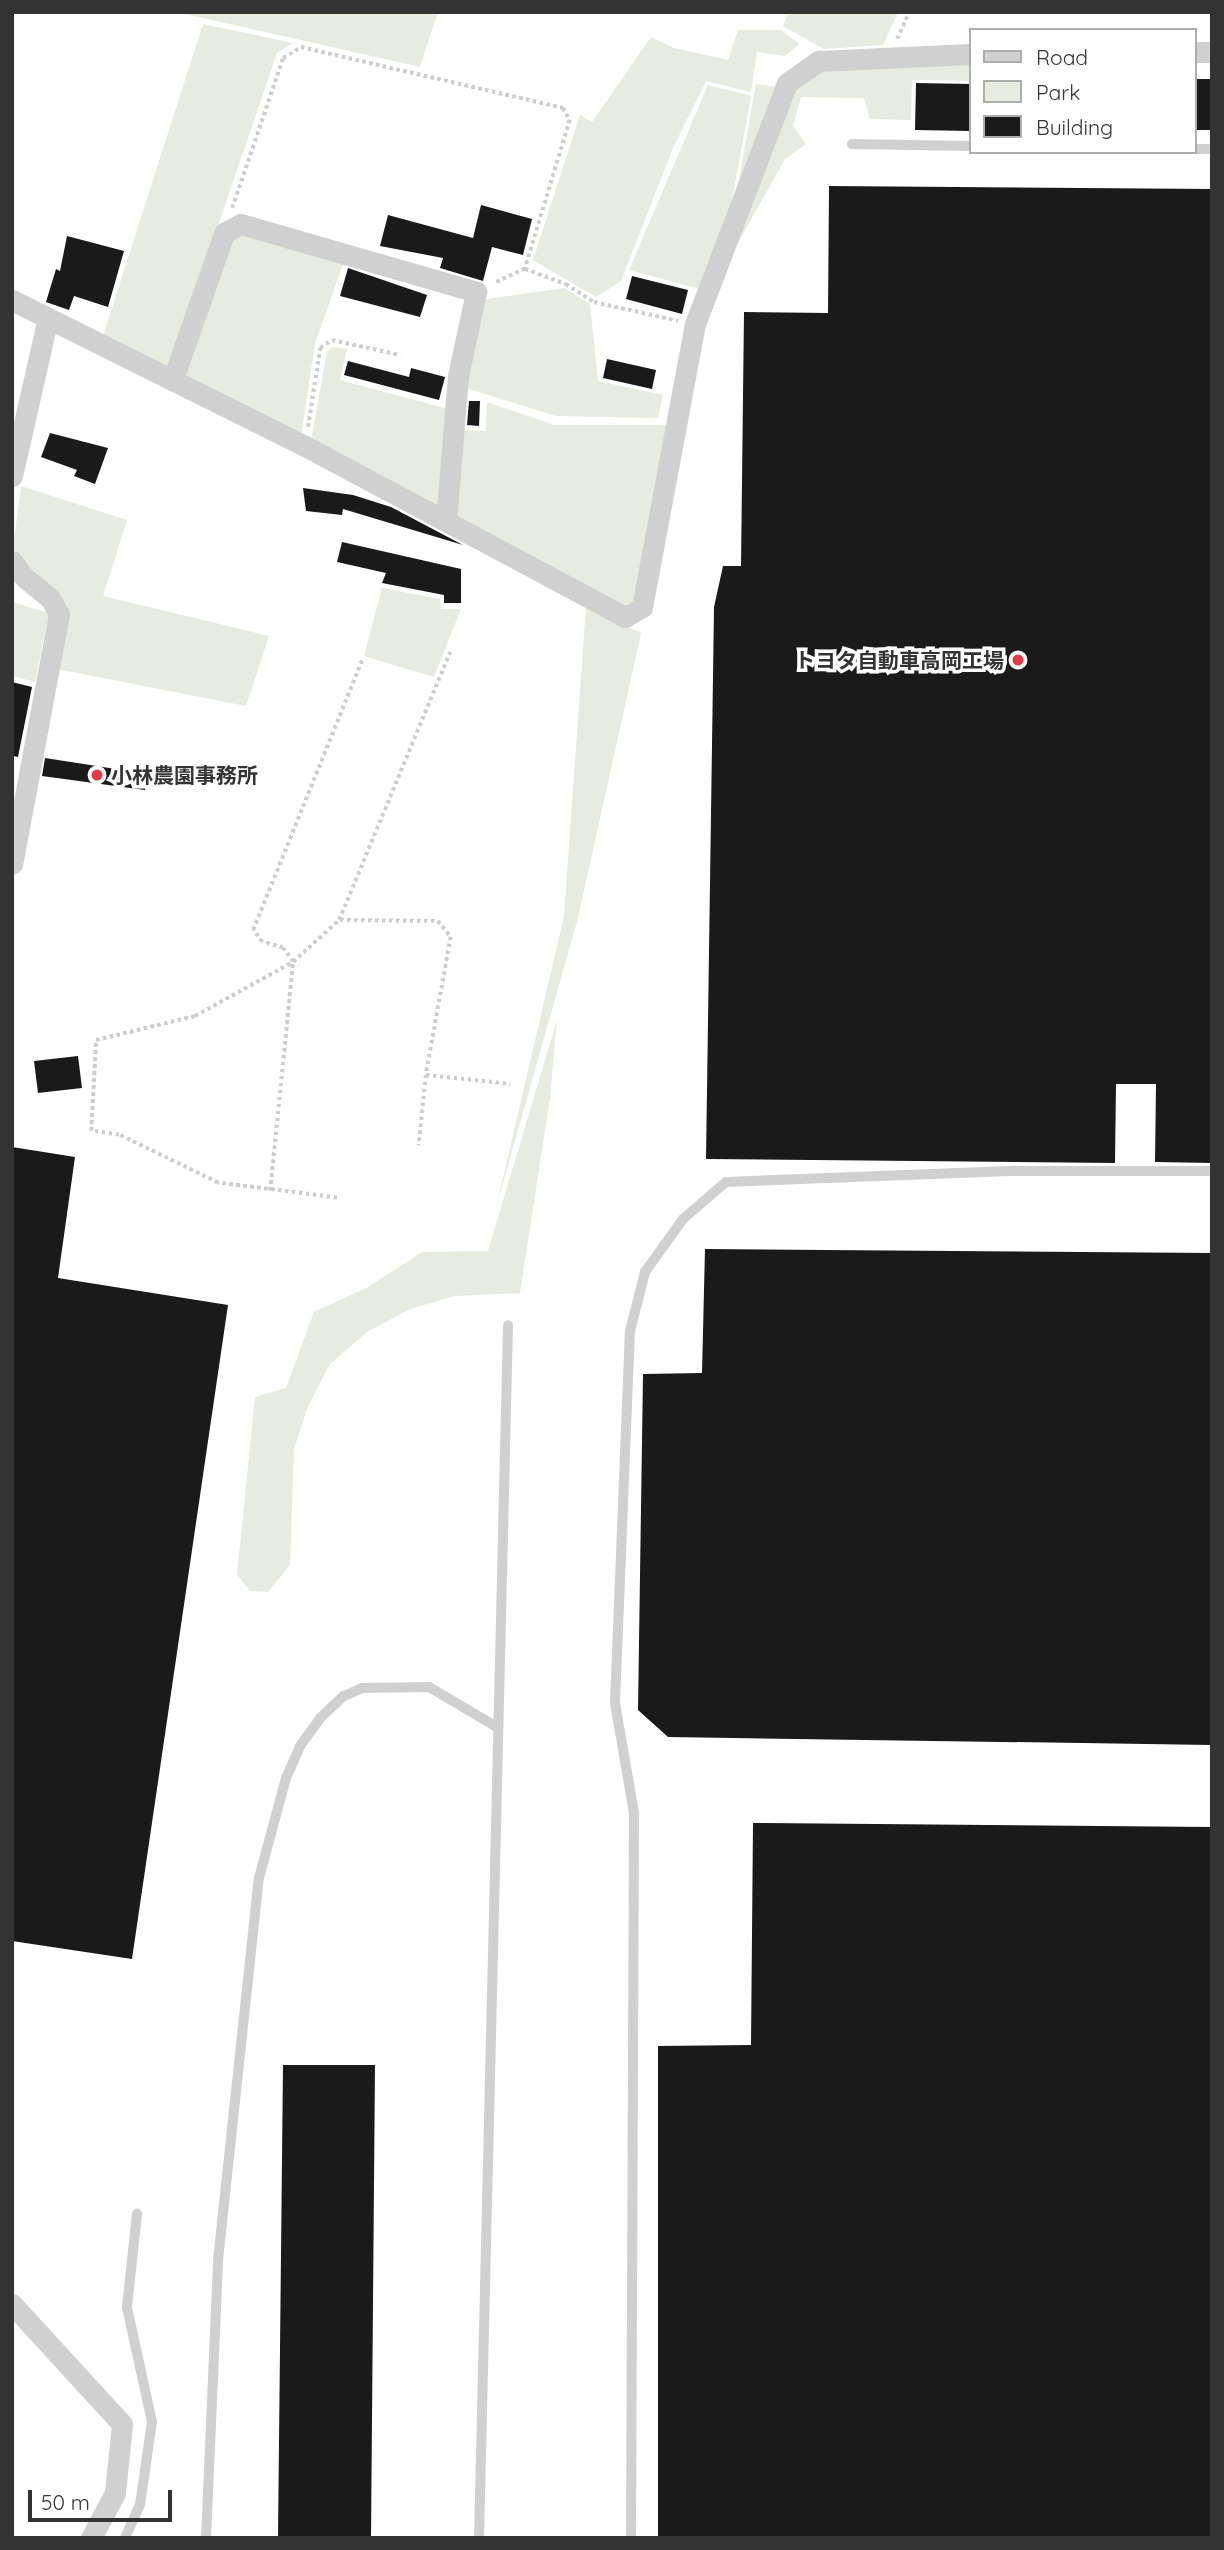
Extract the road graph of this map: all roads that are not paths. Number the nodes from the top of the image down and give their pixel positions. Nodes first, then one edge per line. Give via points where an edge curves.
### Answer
1 (968, 54) edge
2 (852, 144) dead end
3 (968, 146) edge
4 (12, 300) edge
5 (48, 318) junction
6 (173, 379) junction
7 (12, 476) edge
8 (446, 522) junction
9 (12, 561) edge
10 (12, 864) edge
11 (1212, 1171) edge
12 (508, 1325) dead end
13 (497, 1727) junction
14 (137, 2214) dead end
15 (12, 2304) edge
16 (91, 2538) edge
17 (125, 2538) edge
18 (206, 2538) edge
19 (479, 2538) edge
20 (631, 2538) edge

1 - 8 street via 819,61 787,83 695,324 642,607 625,617
2 - 3 lane
4 - 5 street
5 - 6 street
5 - 7 street
6 - 8 street
6 - 8 street via 224,233 241,224 476,292 457,376
9 - 10 street via 24,578 50,598 59,614
11 - 20 lane via 1016,1171 726,1182 683,1219 645,1272 630,1331 615,1703 634,1813
12 - 13 lane
13 - 18 lane via 429,1687 362,1688 344,1696 320,1718 300,1746 286,1778 259,1878 250,1955 218,2260
13 - 19 lane
14 - 17 lane via 127,2307 152,2422 140,2505
15 - 16 street via 122,2424 115,2493

